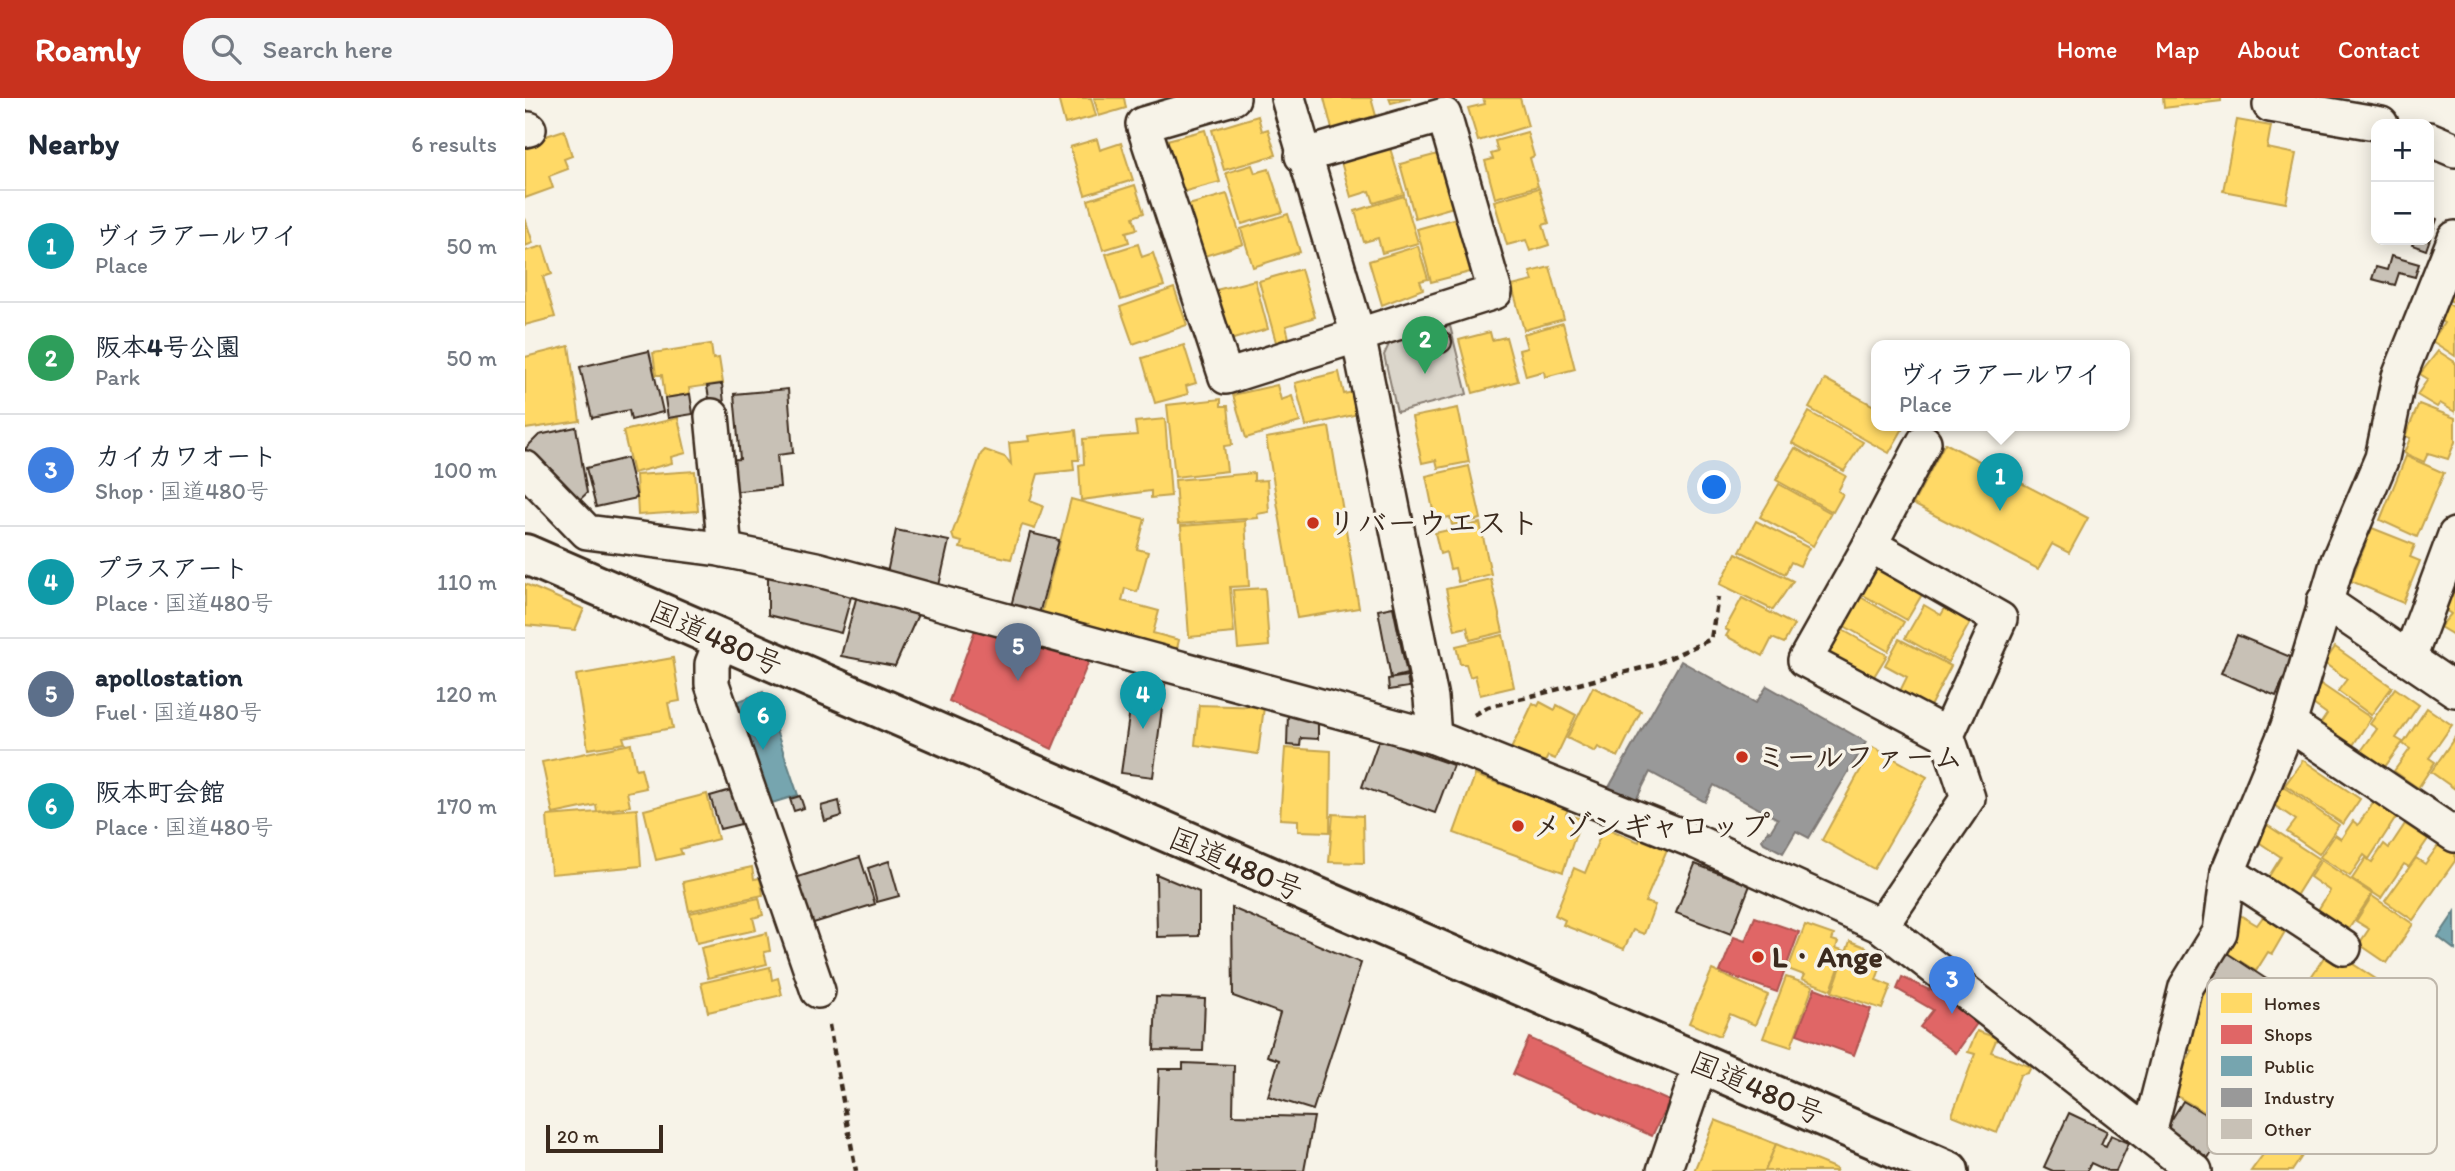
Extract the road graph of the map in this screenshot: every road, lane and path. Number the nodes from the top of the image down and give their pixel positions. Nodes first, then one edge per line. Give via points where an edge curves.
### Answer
1 (1233, 98) edge
2 (1287, 98) edge
3 (2270, 105) dead end
4 (2317, 106) edge
5 (2371, 121) edge
6 (2434, 141) edge
7 (2455, 150) edge
8 (1302, 156) junction
9 (2455, 238) edge
10 (1358, 335) junction
11 (712, 416) dead end
12 (1924, 442) dead end
13 (525, 468) edge
14 (587, 532) junction
15 (2455, 534) edge
16 (1870, 545) junction
17 (725, 550) junction
18 (525, 554) edge
19 (572, 574) junction
20 (1718, 597) dead end
21 (2324, 601) junction
22 (721, 641) junction
23 (2409, 659) junction
24 (2455, 690) edge
25 (2289, 724) junction
26 (1947, 735) junction
27 (1434, 737) junction
28 (2455, 835) edge
29 (2228, 872) junction
30 (1881, 926) junction
31 (2344, 948) dead end
32 (818, 991) joint
33 (1701, 1064) junction
34 (2149, 1133) junction
35 (856, 1171) edge
36 (1664, 1171) edge
37 (1949, 1171) edge
38 (2195, 1171) edge

1 - 10 street via 1143,124 1226,377
2 - 8 street
3 - 4 street
4 - 5 street
6 - 7 street
8 - 10 street
8 - 10 street via 1444,115 1495,292
9 - 21 street via 2399,377 2382,457
10 - 27 street via 1431,698
11 - 17 street
12 - 16 street
13 - 14 street
14 - 17 street
14 - 19 street
15 - 23 street
16 - 26 street via 2000,619
16 - 26 street via 1805,660
17 - 27 street via 816,569
18 - 19 highway, 国道480号
19 - 22 highway, 国道480号
20 - 27 path via 1711,639 1654,665 1488,707
21 - 23 street
21 - 25 street
22 - 32 street via 712,664 712,684
22 - 33 highway, 国道480号
23 - 24 street
25 - 28 street
25 - 29 street
26 - 30 street via 1968,798
27 - 30 street via 1699,842
29 - 31 street
29 - 34 street via 2220,932 2186,986
30 - 34 street
32 - 35 path via 827,1015
33 - 36 street
33 - 37 highway, 国道480号
34 - 38 street

